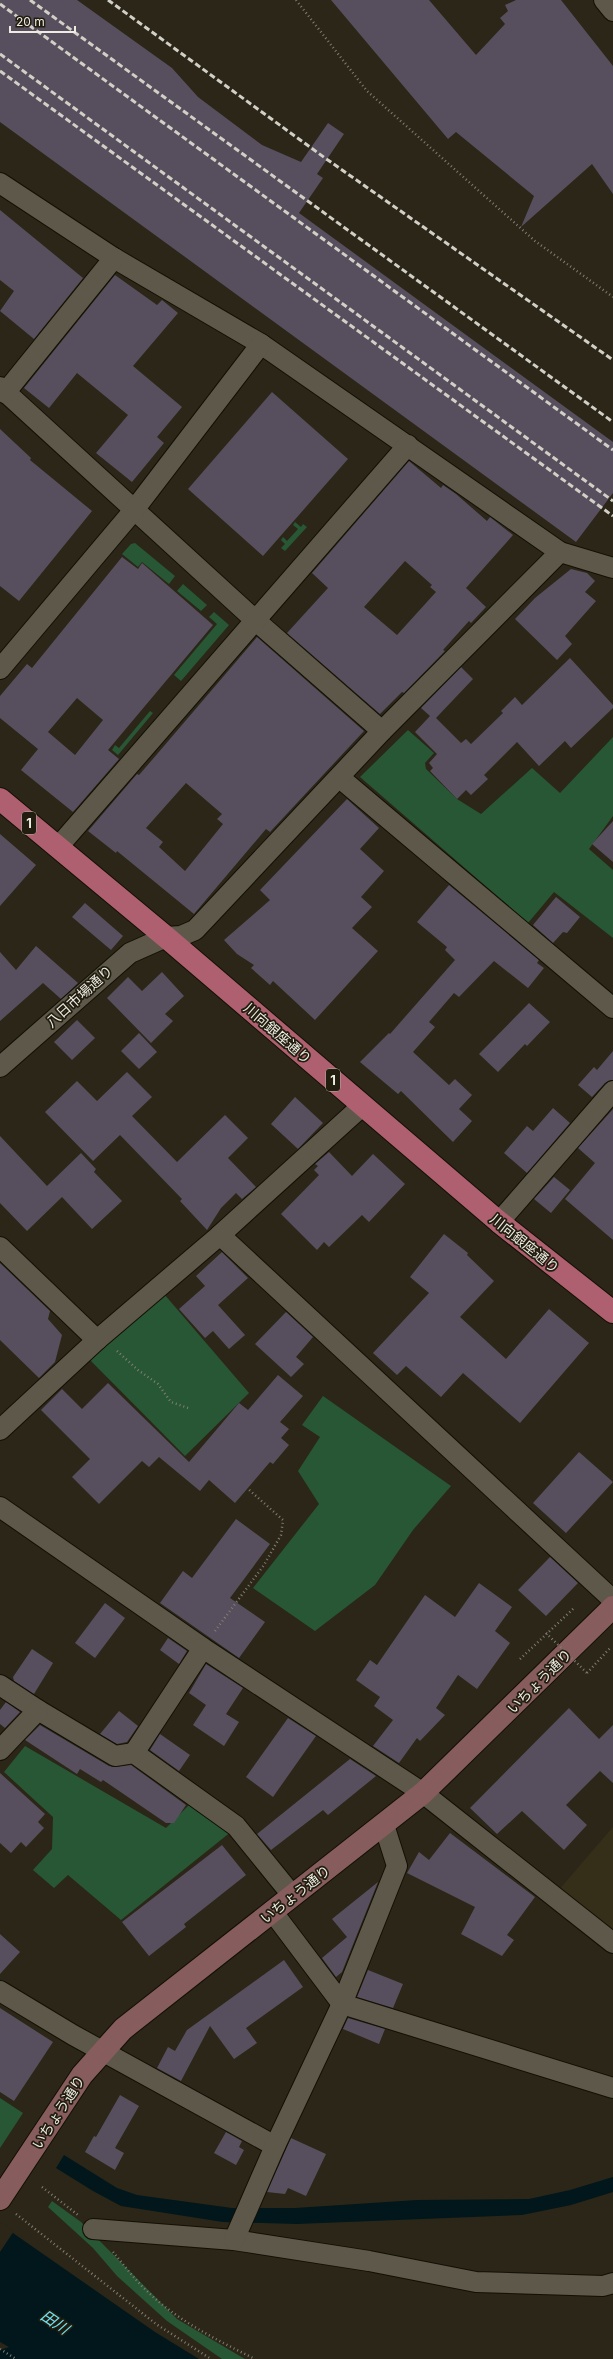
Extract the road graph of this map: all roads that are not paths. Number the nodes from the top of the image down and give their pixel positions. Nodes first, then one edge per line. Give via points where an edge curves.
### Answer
1 (604, 0) edge
2 (613, 11) edge
3 (0, 183) edge
4 (114, 258) junction
5 (262, 344) junction
6 (3, 390) edge
7 (408, 445) junction
8 (134, 510) junction
9 (560, 552) junction
10 (613, 568) edge
11 (255, 620) junction
12 (0, 669) edge
13 (382, 731) junction
14 (340, 778) junction
15 (0, 799) edge
16 (58, 847) junction
17 (166, 937) junction
18 (613, 1008) edge
19 (0, 1067) edge
20 (613, 1090) edge
21 (362, 1106) junction
22 (499, 1222) junction
23 (220, 1235) junction
24 (0, 1247) edge
25 (613, 1312) edge
26 (97, 1340) junction
27 (0, 1430) edge
28 (0, 1508) edge
29 (613, 1600) edge
30 (613, 1607) edge
31 (203, 1648) junction
32 (0, 1685) edge
33 (38, 1710) junction
34 (0, 1750) edge
35 (134, 1753) junction
36 (423, 1793) junction
37 (384, 1825) junction
38 (292, 1895) junction
39 (272, 1911) junction
40 (613, 1943) edge
41 (0, 1991) edge
42 (342, 2004) junction
43 (102, 2050) junction
44 (613, 2088) edge
45 (275, 2146) junction
46 (6, 2205) edge
47 (93, 2230) road end
48 (234, 2240) junction
49 (613, 2284) edge

1 - 2 street
3 - 4 street
4 - 5 street
4 - 6 street
5 - 7 street
5 - 8 street
6 - 8 street
7 - 9 street
7 - 11 street
8 - 11 street
8 - 12 street
9 - 10 street
9 - 13 street, 八日市場通り
11 - 13 street
11 - 16 street
13 - 14 street, 八日市場通り
14 - 17 street, 八日市場通り via 196,930 181,936
14 - 18 street
15 - 16 main road, 川向銀座通り / 1
16 - 17 main road, 川向銀座通り / 1
17 - 19 street, 八日市場通り via 140,947 115,963
17 - 21 main road, 川向銀座通り / 1
20 - 22 street
21 - 22 main road, 川向銀座通り / 1
21 - 23 street
22 - 25 main road, 川向銀座通り / 1
23 - 26 street
23 - 29 street
24 - 26 street
26 - 27 street
28 - 31 street
30 - 36 street, いちょう通り
31 - 35 street
31 - 36 street
32 - 33 street
33 - 34 street
33 - 35 street via 115,1756
35 - 38 street via 236,1826
36 - 37 street, いちょう通り
36 - 40 street
37 - 38 street, いちょう通り
37 - 42 street via 397,1866
38 - 39 street, いちょう通り
39 - 42 street
39 - 43 street, いちょう通り via 123,2029
41 - 43 street
42 - 44 street
42 - 45 street
43 - 45 street
43 - 46 street, いちょう通り via 82,2075 47,2129
45 - 48 street
47 - 48 street
48 - 49 street via 369,2261 476,2282 603,2286

